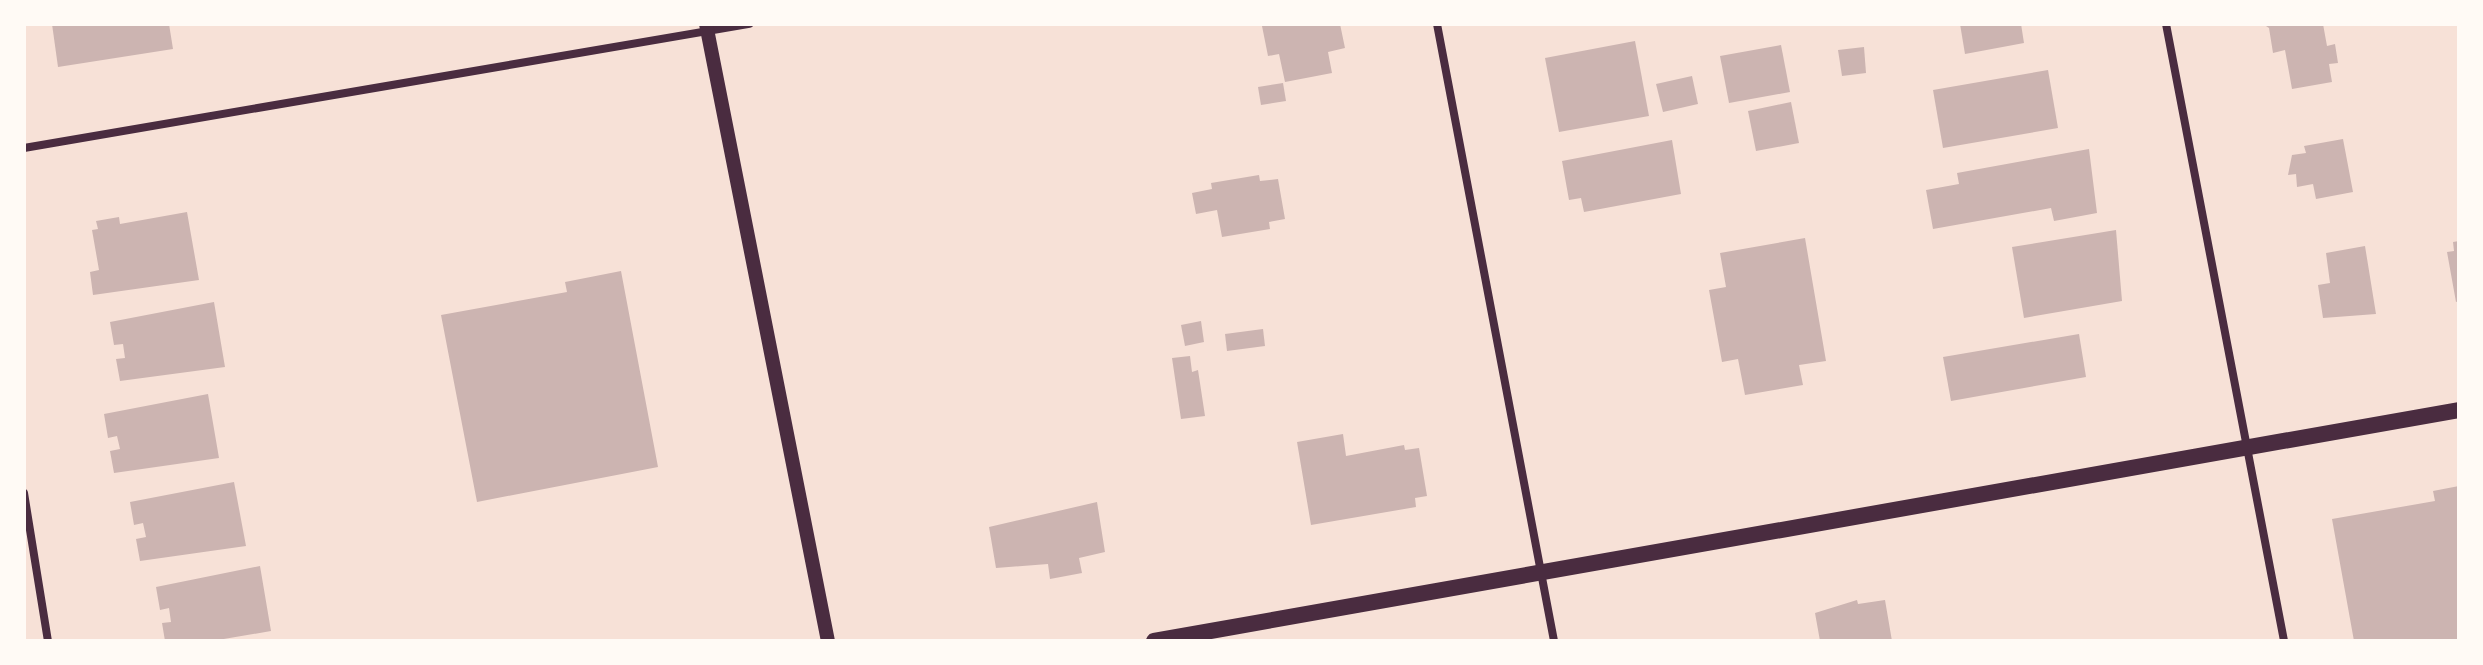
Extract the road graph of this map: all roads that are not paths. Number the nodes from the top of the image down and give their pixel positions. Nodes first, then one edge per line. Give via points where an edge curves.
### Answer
1 (749, 24) edge
2 (1437, 24) edge
3 (2166, 24) edge
4 (707, 28) edge
5 (24, 148) edge
6 (2459, 410) edge
7 (2249, 447) junction
8 (24, 493) edge
9 (1541, 573) junction
10 (48, 641) edge
11 (828, 641) edge
12 (1154, 641) edge
13 (1554, 641) edge
14 (2284, 641) edge

1 - 4 street
2 - 9 street
3 - 7 street
4 - 5 street
4 - 11 street
6 - 7 main road
7 - 9 main road
7 - 14 street
8 - 10 street
9 - 12 main road
9 - 13 street

